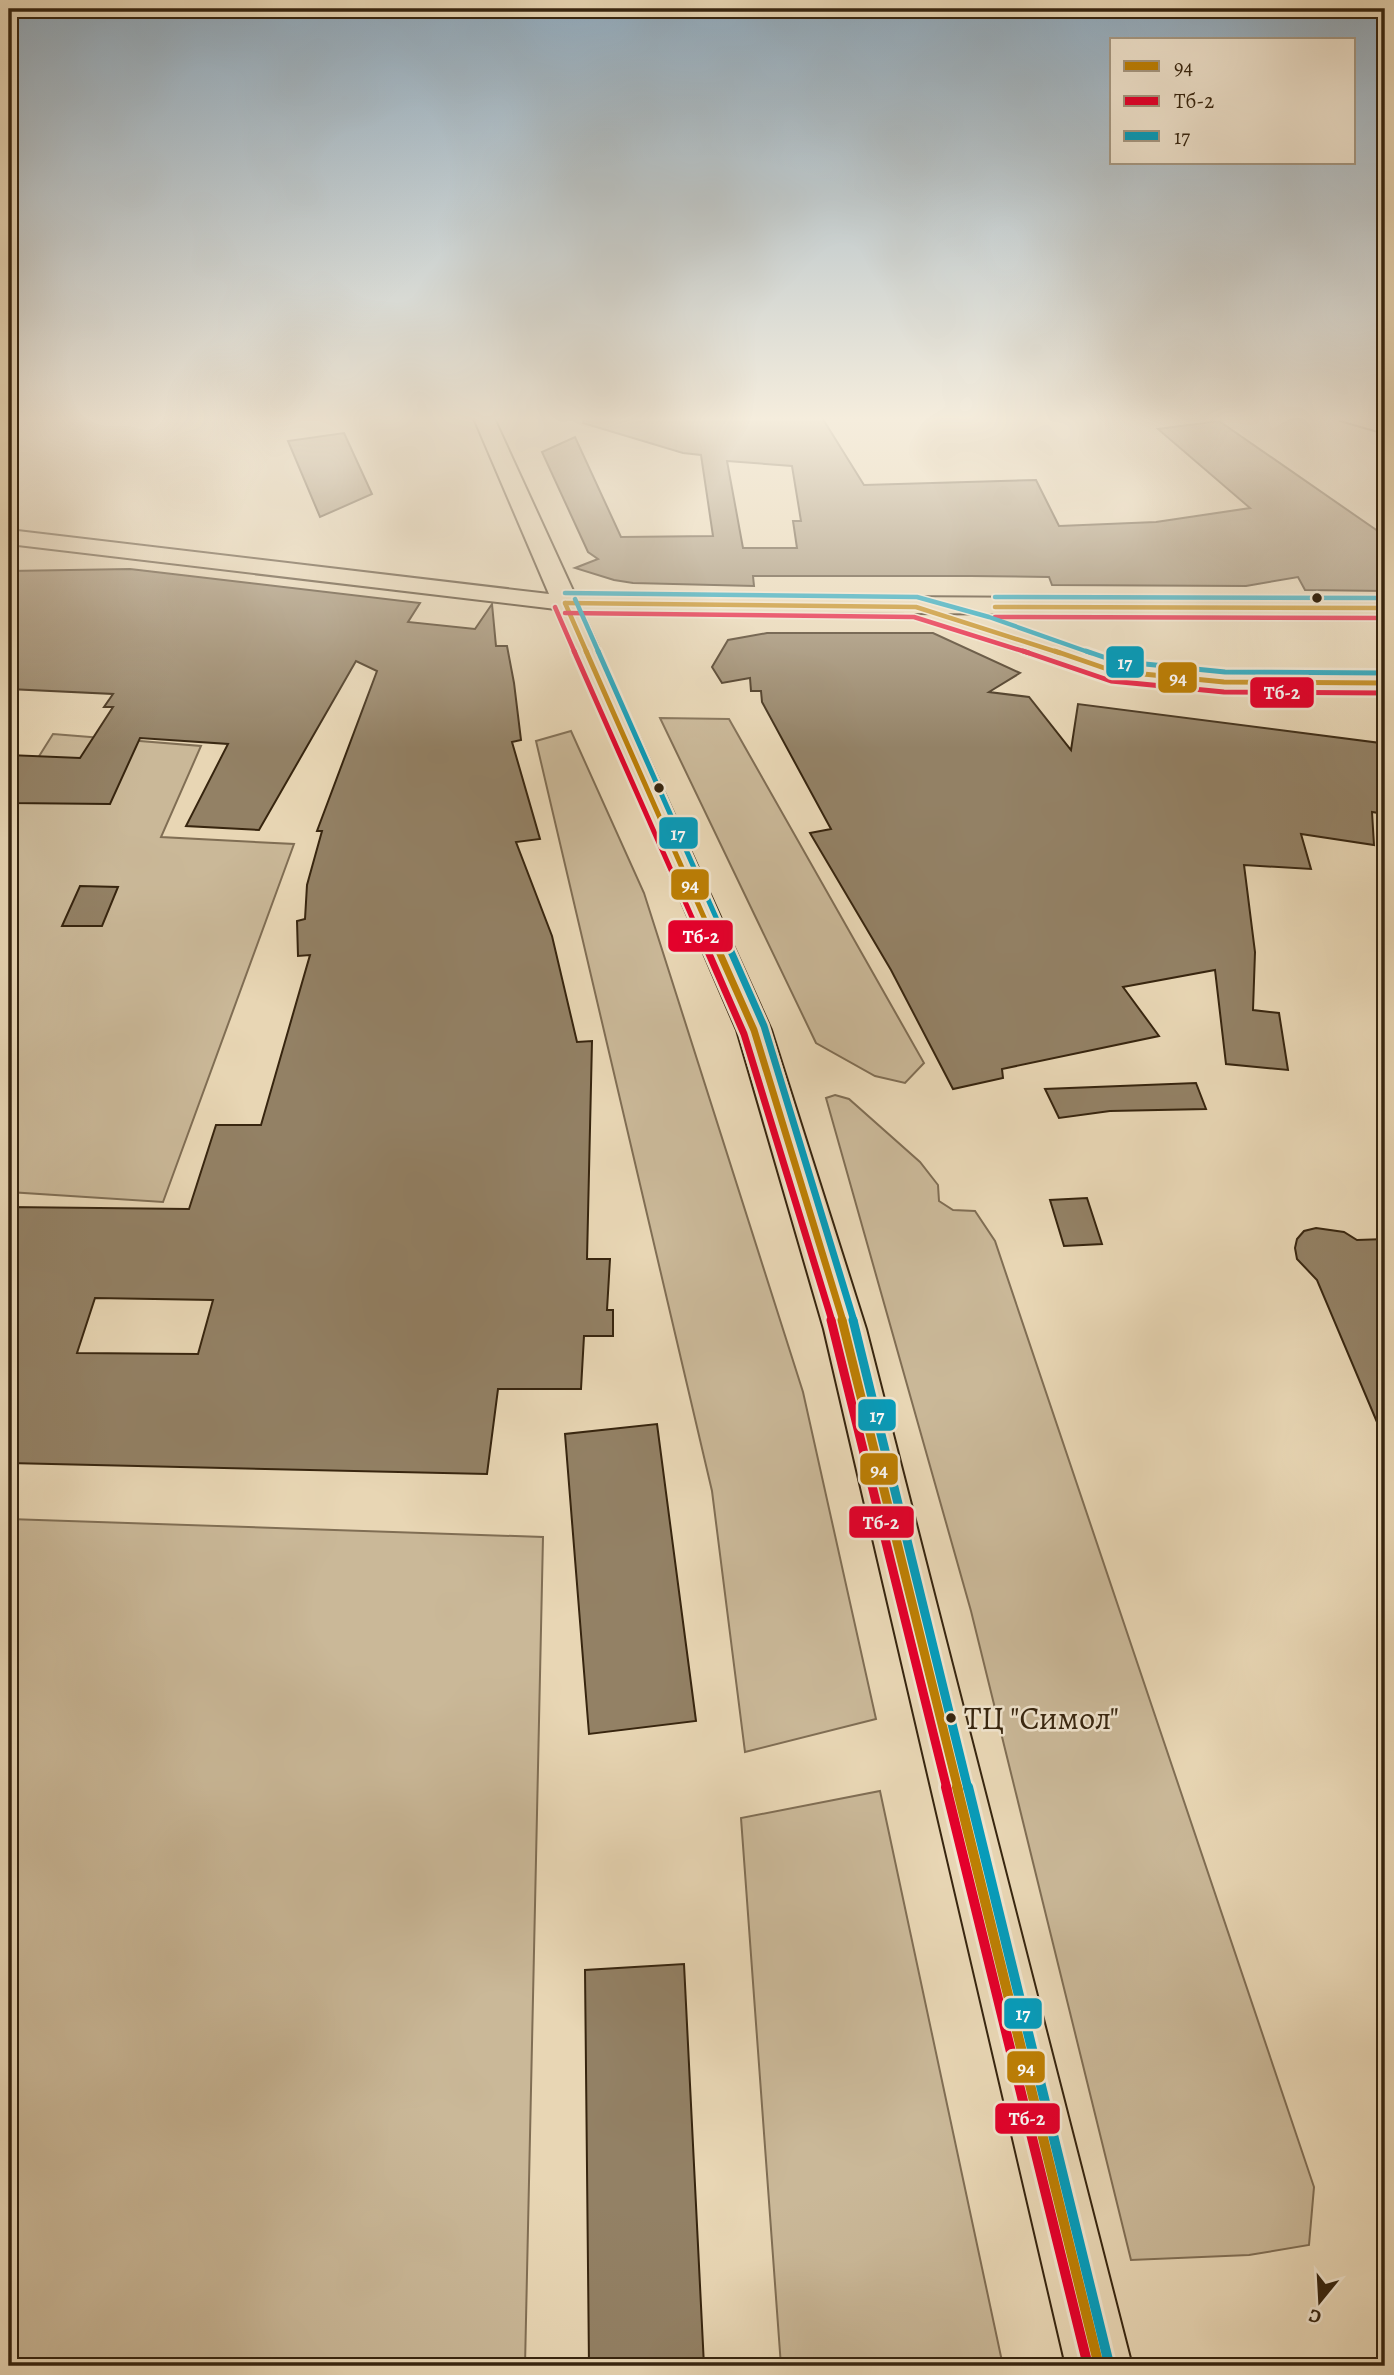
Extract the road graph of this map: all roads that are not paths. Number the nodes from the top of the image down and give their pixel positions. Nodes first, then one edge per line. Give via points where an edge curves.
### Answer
1 (531, 527) edge
2 (9, 537) edge
3 (565, 603) junction
4 (1385, 608) edge
5 (1099, 2366) edge

1 - 3 main road
2 - 3 main road
3 - 4 main road
3 - 5 main road via 754,1030 845,1329

